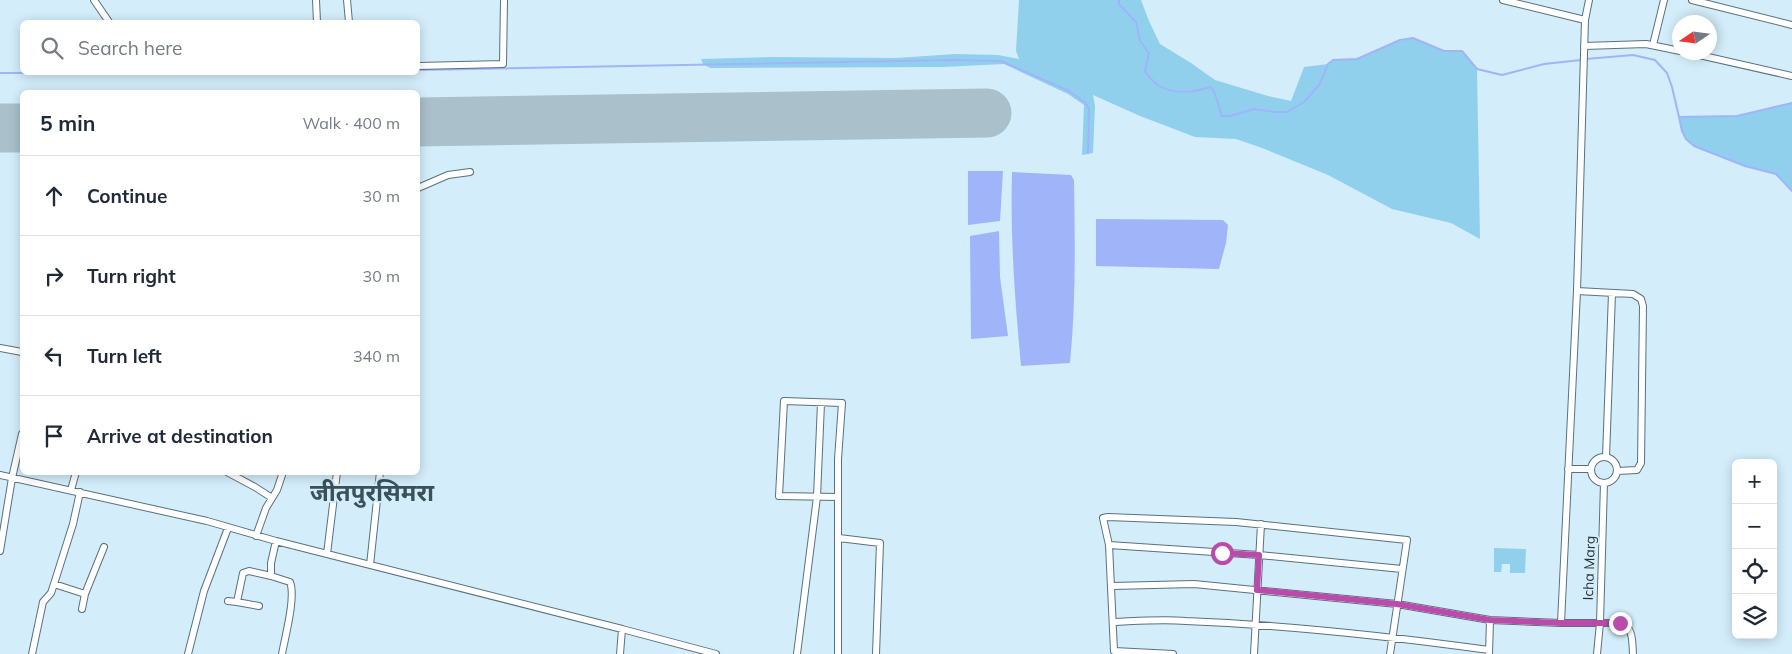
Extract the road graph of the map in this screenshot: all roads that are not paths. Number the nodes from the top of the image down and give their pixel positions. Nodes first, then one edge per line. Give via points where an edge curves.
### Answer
1 (94, 0) edge
2 (316, 0) edge
3 (347, 0) edge
4 (504, 0) edge
5 (1503, 0) edge
6 (1589, 0) edge
7 (1664, 0) edge
8 (1692, 0) edge
9 (1529, 3) edge
10 (108, 20) edge
11 (317, 20) edge
12 (349, 20) edge
13 (1585, 20) junction
14 (1792, 24) edge
15 (1654, 45) junction
16 (1584, 46) junction
17 (1672, 49) edge
18 (1717, 60) edge
19 (420, 66) edge
20 (1792, 76) edge
21 (470, 172) dead end
22 (420, 187) edge
23 (1577, 291) junction
24 (1612, 293) junction
25 (0, 348) edge
26 (20, 352) edge
27 (821, 403) junction
28 (20, 443) edge
29 (1606, 457) junction
30 (1568, 469) junction
31 (1590, 469) junction
32 (1617, 471) junction
33 (0, 475) edge
34 (75, 475) edge
35 (233, 475) edge
36 (283, 475) edge
37 (337, 475) edge
38 (380, 475) edge
39 (12, 478) junction
40 (1604, 483) junction
41 (71, 490) junction
42 (80, 492) junction
43 (816, 497) junction
44 (838, 497) junction
45 (272, 498) junction
46 (1261, 524) junction
47 (228, 528) junction
48 (256, 536) junction
49 (839, 538) junction
50 (276, 541) junction
51 (1109, 545) junction
52 (104, 547) dead end
53 (0, 551) edge
54 (327, 554) junction
55 (1259, 555) junction
56 (370, 565) junction
57 (1402, 569) junction
58 (271, 576) junction
59 (54, 584) junction
60 (1112, 586) junction
61 (1257, 590) junction
62 (85, 594) junction
63 (228, 601) dead end
64 (236, 602) junction
65 (1397, 604) junction
66 (259, 606) dead end
67 (82, 609) dead end
68 (1490, 620) junction
69 (1114, 622) junction
70 (1561, 623) junction
71 (1600, 624) junction
72 (1255, 625) junction
73 (622, 629) junction
74 (1392, 637) junction
75 (1489, 652) edge
76 (32, 654) edge
77 (188, 654) edge
78 (282, 654) edge
79 (620, 654) edge
80 (716, 654) edge
81 (798, 654) edge
82 (838, 654) edge
83 (876, 654) edge
84 (1173, 654) edge
85 (1254, 654) edge
86 (1390, 654) edge
87 (1597, 654) edge
88 (1633, 654) edge

1 - 10 street
2 - 11 street
3 - 12 street
4 - 19 street via 503,64
5 - 9 street
6 - 13 street
7 - 15 street
8 - 14 street
9 - 13 street
13 - 16 street
15 - 16 street
15 - 17 street
16 - 23 street
18 - 20 street
21 - 22 street via 448,175
23 - 24 street
23 - 30 street
24 - 29 street
24 - 32 street via 1637,296 1642,306 1641,463 1637,470
25 - 26 street
27 - 43 street
27 - 43 street via 784,401 779,496
27 - 44 street via 842,403
28 - 39 street
29 - 31 street via 1597,458
29 - 32 street via 1614,462
30 - 31 street
30 - 70 street
31 - 40 street via 1593,477
32 - 40 street via 1613,480
33 - 39 street
34 - 41 street
35 - 45 street
36 - 45 street
37 - 54 street
38 - 56 street
39 - 41 street
39 - 53 street
40 - 71 street, Icha Marg
41 - 42 street
42 - 47 street
42 - 59 street
43 - 44 street
43 - 81 street
44 - 49 street
45 - 48 street
46 - 51 street via 1108,517 1103,518
46 - 55 street
46 - 57 street via 1407,540
47 - 48 street
47 - 77 street via 204,591
48 - 50 street
49 - 82 street
49 - 83 street via 880,544
50 - 54 street
50 - 58 street
51 - 55 street
51 - 60 street
52 - 62 street
54 - 56 street
55 - 57 street
55 - 61 street
56 - 73 street
57 - 65 street
58 - 64 street via 249,571 243,573
58 - 78 street via 290,582 292,587
59 - 62 street
59 - 76 street via 43,602
60 - 61 street via 1194,584
60 - 69 street
61 - 65 street
61 - 72 street
62 - 67 street
63 - 64 street
64 - 66 street
65 - 68 street
65 - 74 street
68 - 70 street
68 - 75 street
69 - 72 street via 1184,620
69 - 84 street via 1114,651
70 - 71 street
71 - 87 street, Icha Marg
71 - 88 street via 1628,626
72 - 74 street
72 - 85 street
73 - 79 street
73 - 80 street
74 - 75 street
74 - 86 street

